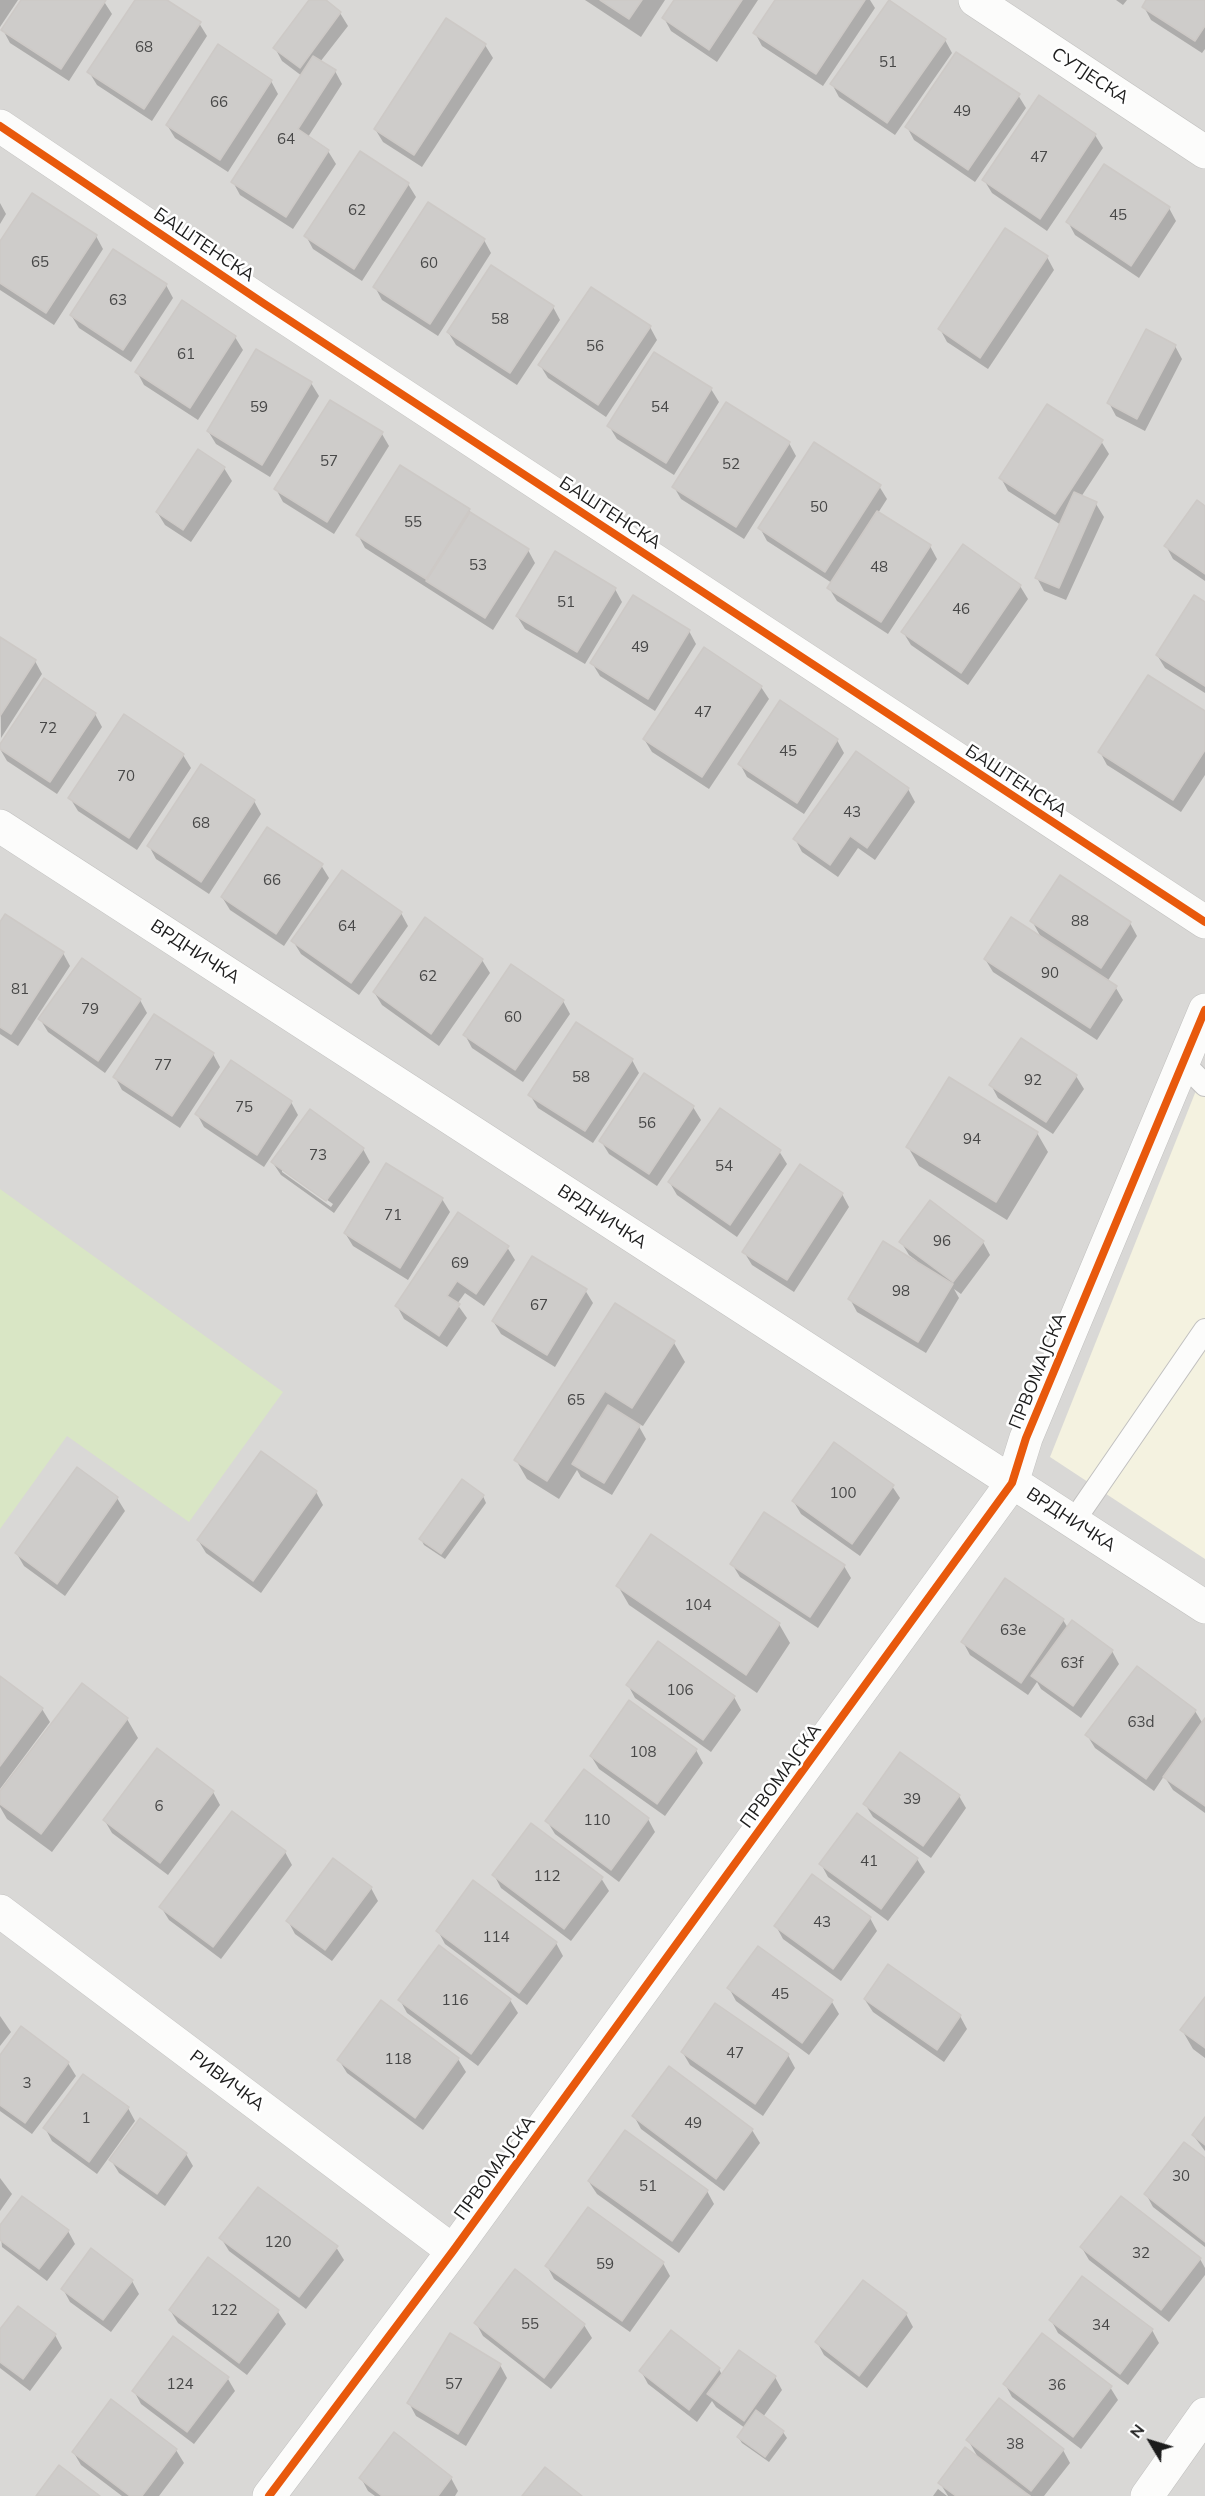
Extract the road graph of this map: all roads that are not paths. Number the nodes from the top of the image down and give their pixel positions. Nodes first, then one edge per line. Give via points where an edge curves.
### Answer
1 (975, 0) edge
2 (0, 126) edge
3 (1205, 152) edge
4 (0, 826) edge
5 (1205, 922) edge
6 (1205, 1010) edge
7 (1194, 1074) edge
8 (1205, 1330) edge
9 (1012, 1483) junction
10 (1073, 1522) junction
11 (1205, 1607) edge
12 (0, 1911) edge
13 (453, 2251) junction
14 (1205, 2414) edge
15 (269, 2496) edge
16 (1146, 2496) edge

1 - 3 street, СУТЈЕСКА
2 - 5 street, БАШТЕНСКА
4 - 9 street, ВРДНИЧКА
6 - 7 street, ПРВОМАЈСКА
7 - 9 street, ПРВОМАЈСКА via 1026,1438
8 - 10 lane
9 - 10 street, ВРДНИЧКА
9 - 13 street, ПРВОМАЈСКА
10 - 11 street, ВРДНИЧКА
12 - 13 street, РИВИЧКА
13 - 15 street, ПРВОМАЈСКА
14 - 16 street

